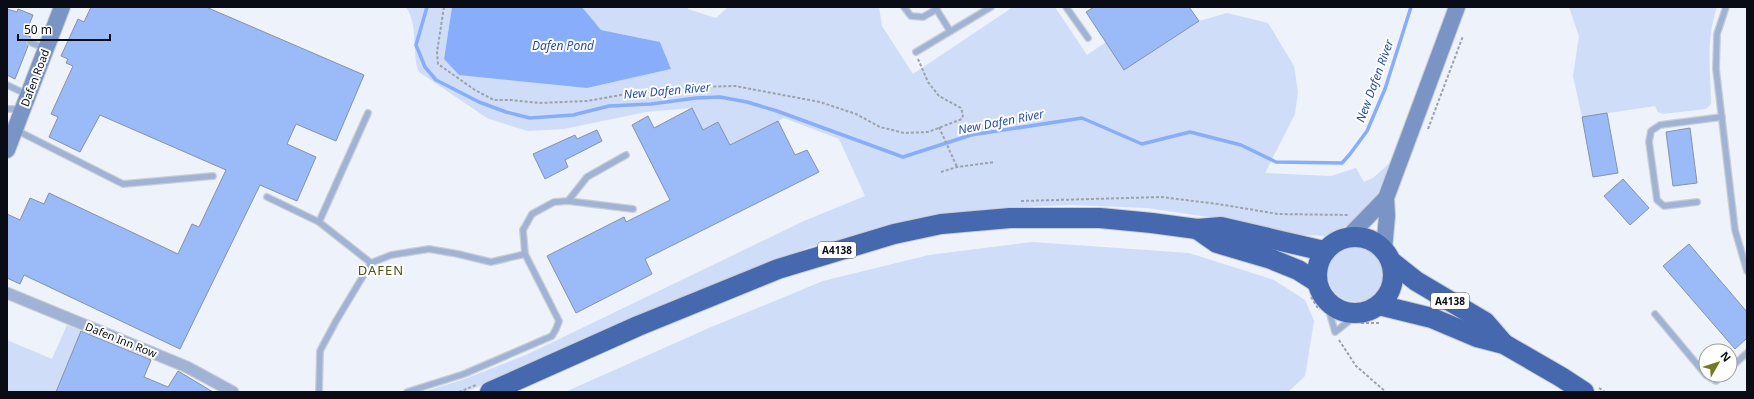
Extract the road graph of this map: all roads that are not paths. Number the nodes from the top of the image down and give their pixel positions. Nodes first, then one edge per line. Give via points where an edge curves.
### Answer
1 (904, 7) edge
2 (991, 7) edge
3 (1066, 7) edge
4 (1457, 7) edge
5 (1726, 7) edge
6 (59, 8) edge
7 (936, 8) edge
8 (950, 31) junction
9 (1088, 38) dead end
10 (30, 42) dead end
11 (46, 49) junction
12 (916, 52) road end
13 (7, 85) edge
14 (28, 94) junction
15 (14, 110) edge
16 (368, 113) dead end
17 (1722, 117) junction
18 (15, 129) junction
19 (7, 150) edge
20 (626, 155) dead end
21 (213, 176) dead end
22 (267, 197) dead end
23 (1386, 198) junction
24 (568, 201) junction
25 (1697, 202) dead end
26 (633, 209) dead end
27 (319, 222) junction
28 (1196, 230) junction
29 (1348, 237) junction
30 (1324, 251) junction
31 (525, 254) junction
32 (1388, 256) junction
33 (371, 263) junction
34 (1747, 271) edge
35 (7, 293) edge
36 (1321, 298) junction
37 (1381, 314) junction
38 (1655, 314) dead end
39 (1353, 318) junction
40 (1504, 344) junction
41 (1747, 353) edge
42 (1738, 361) edge
43 (1698, 365) edge
44 (485, 388) edge
45 (233, 392) edge
46 (319, 392) edge
47 (407, 392) edge
48 (1584, 392) edge

1 - 7 lane via 911,16 923,17
2 - 8 lane
3 - 9 lane
4 - 23 main road
5 - 17 lane via 1717,34 1716,69
6 - 11 main road, Dafen Road
7 - 8 lane
8 - 12 lane
10 - 11 lane
11 - 14 main road, Dafen Road
13 - 14 lane
14 - 15 main road, Dafen Road
15 - 18 main road, Dafen Road
16 - 27 lane
17 - 25 lane via 1660,125 1651,131 1648,142 1657,200 1664,206
17 - 34 lane via 1735,230
18 - 19 main road, Dafen Road
18 - 21 lane via 123,184
20 - 24 lane via 587,177
22 - 27 lane
23 - 29 main road
23 - 32 main road
24 - 26 lane
24 - 31 lane via 554,202 532,214 523,230
27 - 33 lane
28 - 30 highway, A4138 via 1221,227
28 - 36 highway, A4138 via 1217,243 1298,270
28 - 44 highway, A4138 via 1152,223 1065,217 1010,218 942,224 894,234 778,269
29 - 30 highway
29 - 32 highway via 1361,236 1373,241
30 - 36 highway via 1317,271
31 - 33 lane via 491,262 429,249 391,255
31 - 47 lane via 559,321 552,336 464,374
32 - 37 highway via 1394,274
32 - 40 highway, A4138 via 1416,281 1485,322
33 - 46 lane via 320,351
35 - 45 street, Dafen Inn Row via 187,367
36 - 39 highway
36 - 39 lane via 1335,332
37 - 39 highway via 1370,310
37 - 40 highway, A4138 via 1432,318 1477,337
38 - 43 lane
40 - 48 highway, A4138
41 - 42 lane

